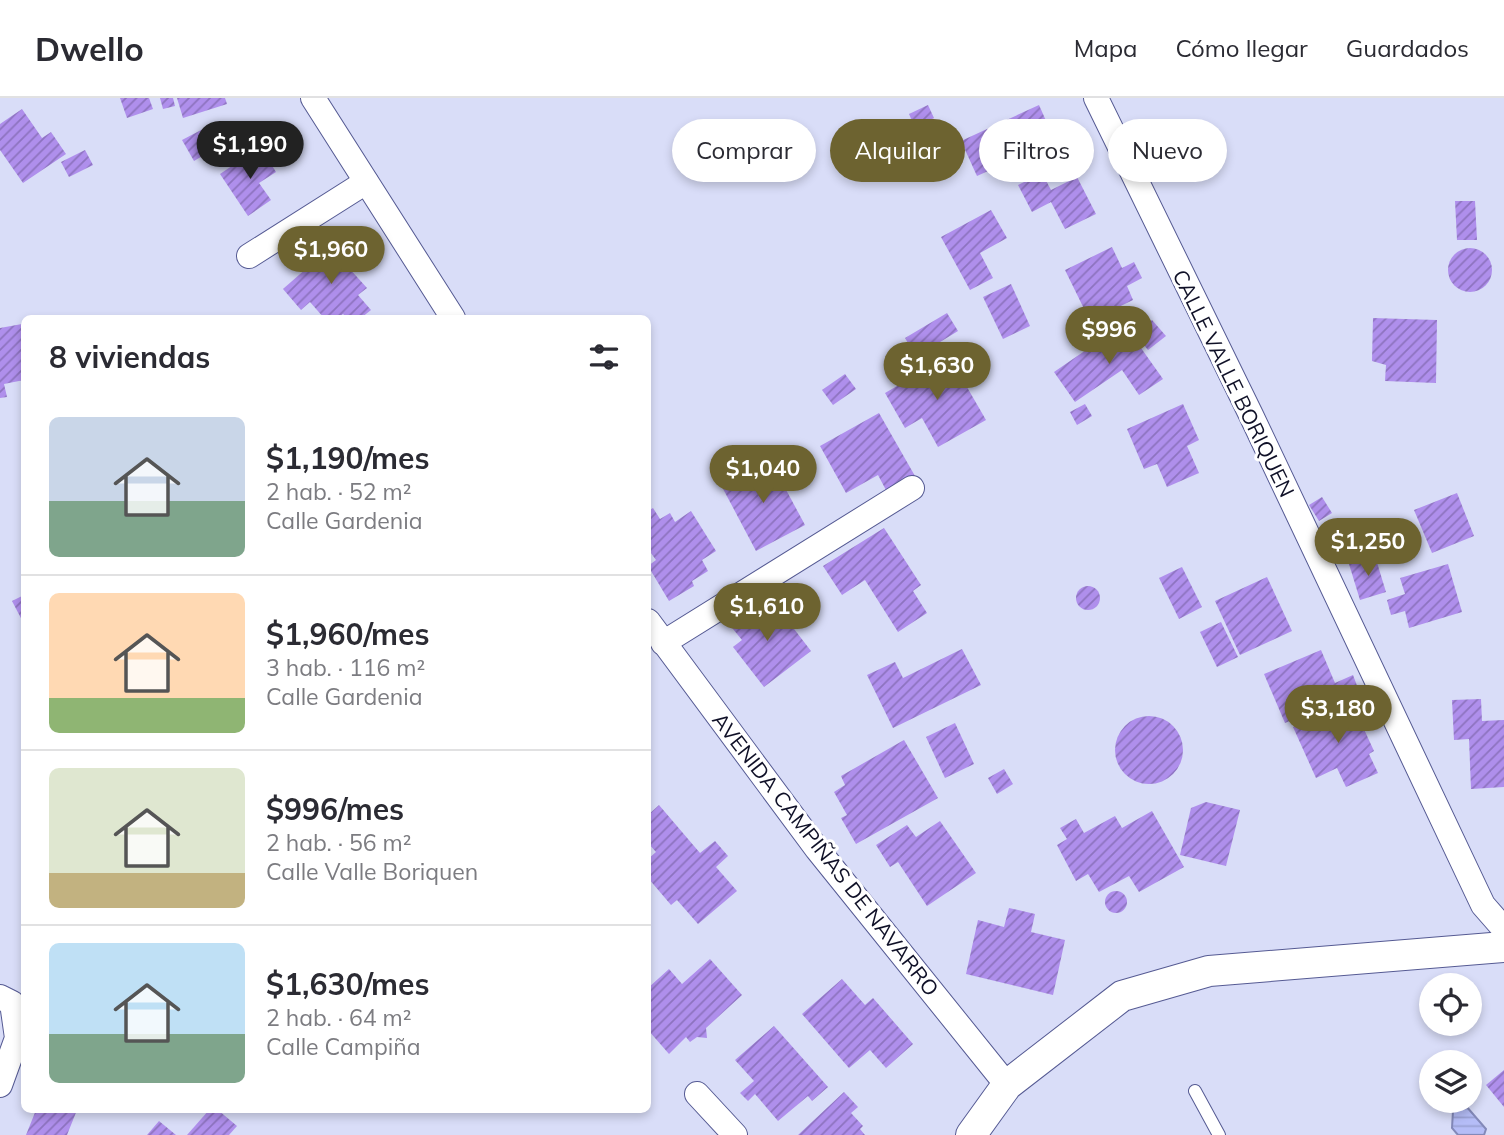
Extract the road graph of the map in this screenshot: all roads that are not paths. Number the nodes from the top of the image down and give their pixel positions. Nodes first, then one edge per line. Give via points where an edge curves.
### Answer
1 (313, 98) edge
2 (1096, 98) edge
3 (366, 182) junction
4 (249, 256) dead end
5 (451, 315) edge
6 (912, 488) dead end
7 (651, 625) edge
8 (663, 643) junction
9 (1504, 929) edge
10 (1504, 947) edge
11 (0, 997) edge
12 (0, 1085) edge
13 (1007, 1085) junction
14 (1195, 1091) dead end
15 (697, 1094) dead end
16 (735, 1135) edge
17 (971, 1135) edge
18 (1219, 1135) edge

1 - 3 street
2 - 9 street, CALLE VALLE BORIQUEN via 1483,905
3 - 4 street
3 - 5 street
6 - 8 street
7 - 8 street, AVENIDA CAMPIÑAS DE NAVARRO
8 - 13 street, AVENIDA CAMPIÑAS DE NAVARRO via 817,849
10 - 13 street via 1209,971 1122,996
11 - 12 street via 12,1003 17,1038
13 - 17 street
14 - 18 lane
15 - 16 street

